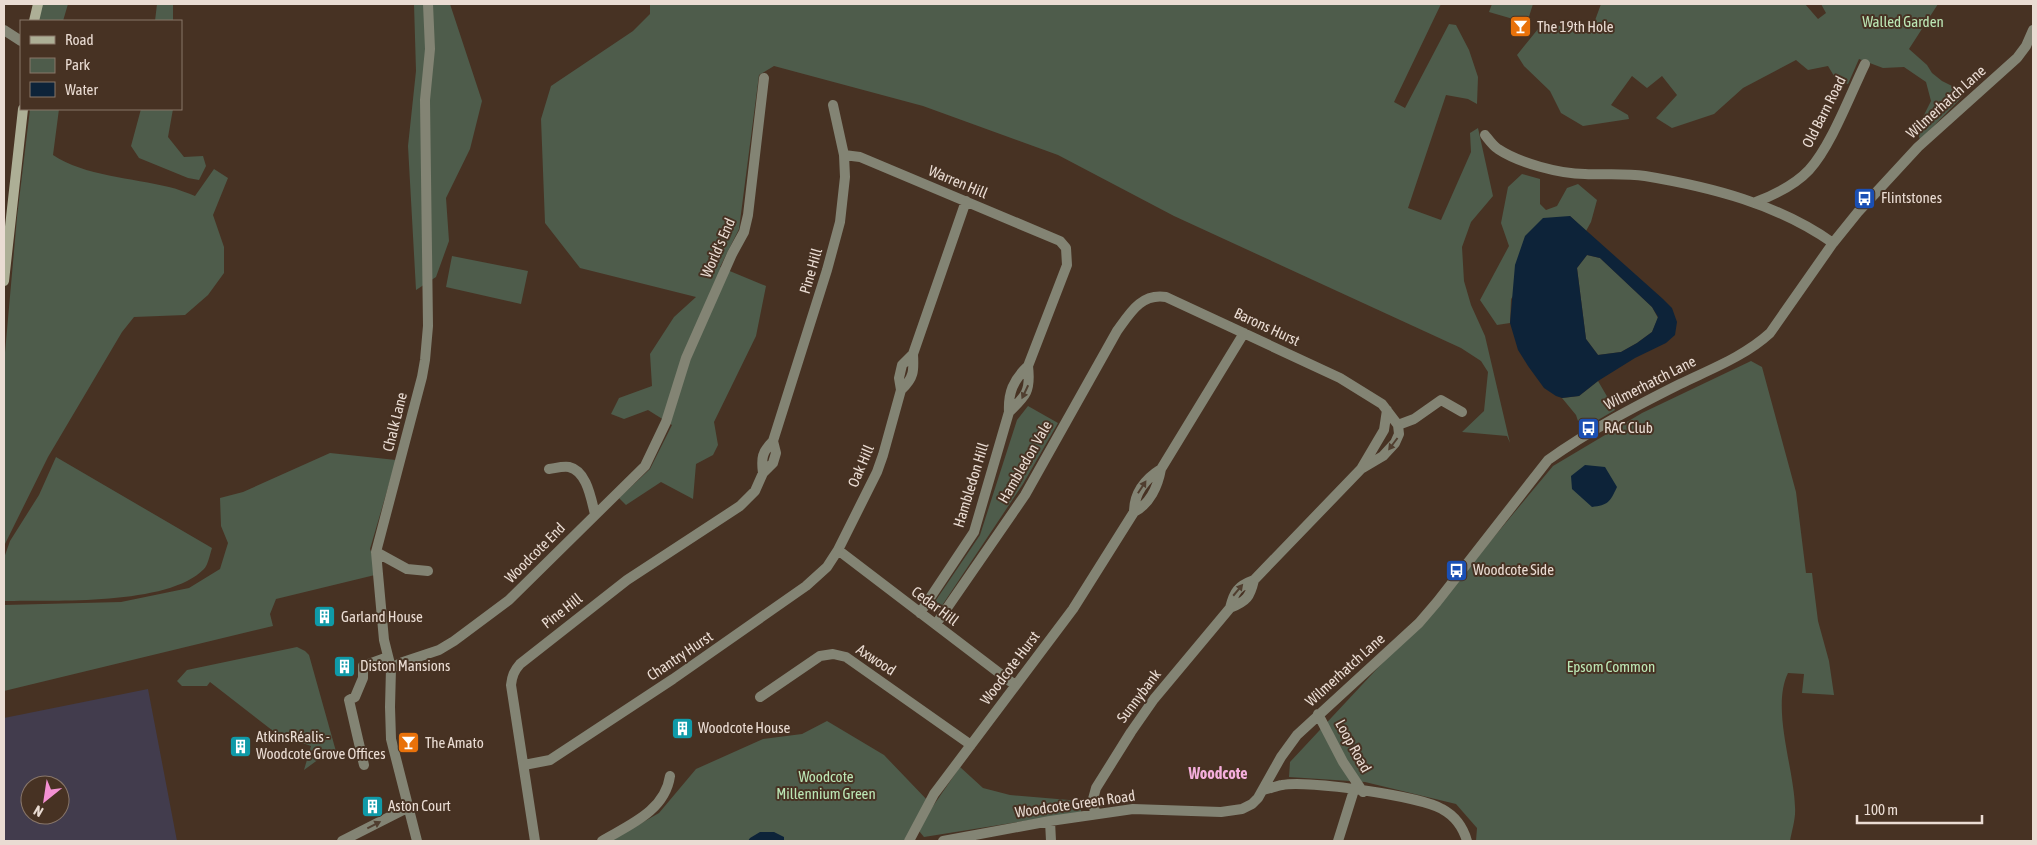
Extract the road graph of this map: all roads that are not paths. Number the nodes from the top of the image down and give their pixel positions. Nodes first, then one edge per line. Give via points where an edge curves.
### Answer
1 (38, 4) edge
2 (428, 4) edge
3 (34, 20) edge
4 (4, 30) edge
5 (2033, 30) edge
6 (20, 40) edge
7 (1865, 64) dead end
8 (764, 78) dead end
9 (834, 105) dead end
10 (23, 110) edge
11 (1485, 135) dead end
12 (844, 155) junction
13 (966, 201) junction
14 (1756, 202) junction
15 (1060, 241) joint
16 (1833, 243) junction
17 (4, 281) edge
18 (1132, 310) joint
19 (1244, 333) junction
20 (1387, 410) junction
21 (1462, 412) dead end
22 (666, 422) joint
23 (1398, 425) junction
24 (549, 468) dead end
25 (1361, 469) junction
26 (596, 514) junction
27 (838, 550) junction
28 (376, 552) junction
29 (428, 570) dead end
30 (920, 613) junction
31 (936, 624) junction
32 (388, 657) junction
33 (391, 668) junction
34 (1015, 685) junction
35 (760, 697) dead end
36 (1318, 714) junction
37 (971, 745) junction
38 (364, 765) dead end
39 (524, 765) junction
40 (670, 776) dead end
41 (1264, 790) junction
42 (1359, 791) junction
43 (407, 808) junction
44 (1095, 814) junction
45 (1050, 821) junction
46 (962, 839) edge
47 (342, 841) edge
48 (417, 841) edge
49 (535, 841) edge
50 (602, 841) edge
51 (908, 841) edge
52 (943, 841) edge
53 (1051, 841) edge
54 (1338, 841) edge
55 (1467, 841) edge

1 - 3 main road
2 - 28 street, Chalk Lane via 430,49 425,100 428,326 425,360
4 - 6 street
5 - 16 street, Wilmerhatch Lane via 2017,58 1918,147
7 - 14 street, Old Barn Road via 1823,151 1808,171 1776,195
8 - 22 street, World's End via 744,232 686,358
9 - 12 street, Pine Hill
10 - 17 main road
11 - 14 street via 1497,149 1552,170 1645,176
12 - 13 street, Warren Hill via 860,157
12 - 39 street, Pine Hill via 840,222 772,441 764,449 761,459 763,473 755,492 740,506 627,580 515,670 511,685
13 - 15 street, Warren Hill
13 - 27 street, Oak Hill via 913,354 902,365 901,390 877,472
14 - 16 street via 1799,221
15 - 30 street, Hambledon Hill via 1066,248 1067,265 1028,366 1030,382 1023,398 1009,412 974,532
16 - 36 street, Wilmerhatch Lane via 1762,341 1619,414 1548,460 1431,609 1379,661
18 - 19 street, Barons Hurst via 1147,298 1156,295 1166,297
18 - 31 street, Hambledon Vale via 1106,349 1025,495
19 - 20 street, Barons Hurst via 1340,378
19 - 34 street, Woodcote Hurst via 1160,469 1148,477 1135,497 1134,512 1073,609
20 - 23 street
20 - 25 street, Sunnybank via 1384,430
21 - 23 street via 1441,400 1414,419
22 - 26 street, Woodcote End via 645,466
23 -> 25 street, Sunnybank via 1400,434 1395,443
24 - 26 street via 568,467 579,473
25 - 44 street, Sunnybank via 1254,580 1251,594 1243,603 1230,608 1154,699 1096,788 1093,799
26 - 33 street, Woodcote End via 509,600 440,650
27 - 30 street, Cedar Hill
27 - 39 street, Chantry Hurst via 827,567 806,586 673,679 550,760
28 - 29 street via 407,569
28 - 32 street, Chalk Lane
30 - 31 street, Cedar Hill
31 - 34 street, Cedar Hill
32 - 33 street, Chalk Lane
32 - 38 street via 363,666 363,678 355,697 348,700
33 - 43 street, Chalk Lane via 391,739
34 - 37 street, Woodcote Hurst
35 - 37 street, Axwood via 820,656 833,654 846,657
36 - 41 street, Wilmerhatch Lane via 1281,757
36 - 42 street, Loop Road
37 - 51 street, Woodcote Hurst via 934,794
39 - 49 street, Pine Hill
40 - 50 street via 667,791 654,808
41 - 42 street via 1282,784 1299,784
41 - 44 street, Woodcote Green Road via 1242,810 1133,809
42 - 54 street
42 - 55 street via 1434,805 1456,820
47 -> 43 street
43 - 48 street, Chalk Lane
44 - 45 street, Woodcote Green Road
45 - 46 street, Woodcote Green Road
45 - 53 street
46 - 52 street, Woodcote Green Road

